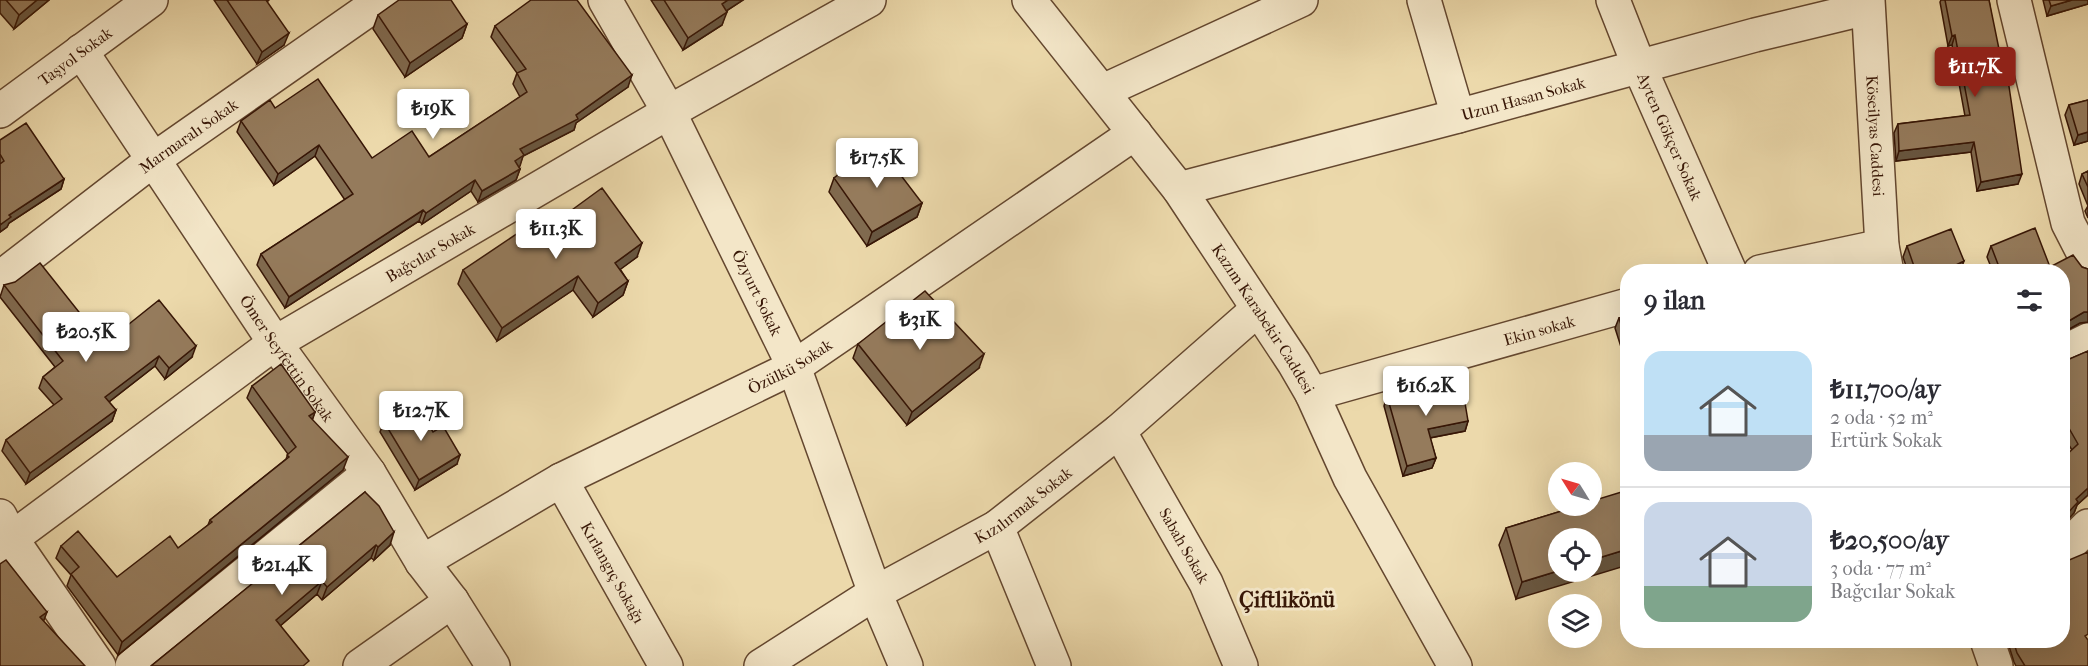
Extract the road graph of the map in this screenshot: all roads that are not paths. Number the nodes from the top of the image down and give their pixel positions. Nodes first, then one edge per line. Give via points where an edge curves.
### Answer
1 (151, 0) edge
2 (382, 0) edge
3 (605, 0) edge
4 (869, 0) edge
5 (1029, 0) edge
6 (1301, 0) edge
7 (1425, 0) edge
8 (1613, 0) edge
9 (2014, 0) edge
10 (1867, 4) edge
11 (81, 51) junction
12 (1639, 66) junction
13 (1103, 91) junction
14 (0, 111) edge
15 (669, 112) junction
16 (1458, 116) junction
17 (1135, 133) junction
18 (153, 160) junction
19 (1179, 189) junction
20 (1885, 259) edge
21 (2088, 262) edge
22 (1726, 264) edge
23 (1837, 264) edge
24 (0, 278) edge
25 (1620, 307) edge
26 (1258, 309) junction
27 (2088, 340) edge
28 (275, 343) junction
29 (2070, 349) edge
30 (794, 368) junction
31 (1312, 394) junction
32 (1119, 431) junction
33 (369, 473) junction
34 (561, 480) junction
35 (2088, 526) edge
36 (997, 527) junction
37 (4, 534) edge
38 (2070, 544) edge
39 (423, 561) junction
40 (875, 593) junction
41 (452, 601) junction
42 (1990, 648) edge
43 (99, 666) edge
44 (132, 666) edge
45 (360, 666) edge
46 (493, 666) edge
47 (666, 666) edge
48 (761, 666) edge
49 (906, 666) edge
50 (1054, 666) edge
51 (1241, 666) edge
52 (1455, 666) edge
53 (1996, 666) edge

1 - 11 street, Taşyol Sokak
2 - 18 street, Marmaralı Sokak
3 - 15 street, Özyurt Sokak
4 - 15 street, Bağcılar Sokak
5 - 13 street, Kazım Karabekir Caddesi
6 - 13 street
7 - 16 street
8 - 12 street, Ayten Gökçer Sokak
9 - 21 street via 2068,223
10 - 12 street, Uzun Hasan Sokak
10 - 20 street, Köseilyas Caddesi
11 - 14 street, Taşyol Sokak
11 - 18 street, Ömer Seyfettin Sokak
12 - 16 street, Uzun Hasan Sokak
12 - 22 street, Ayten Gökçer Sokak
13 - 17 street, Kazım Karabekir Caddesi
15 - 28 street, Bağcılar Sokak
15 - 30 street, Özyurt Sokak
16 - 19 street, Uzun Hasan Sokak
17 - 19 street, Kazım Karabekir Caddesi
17 - 30 street, Özülkü Sokak
18 - 24 street, Marmaralı Sokak
18 - 28 street, Ömer Seyfettin Sokak
19 - 26 street, Kazım Karabekir Caddesi
20 - 23 street
25 - 31 street, Ekin sokak
26 - 31 street, Kazım Karabekir Caddesi
26 - 32 street, Kızılırmak Sokak
27 - 29 street
28 - 33 street, Ömer Seyfettin Sokak
28 - 37 street, Bağcılar Sokak
30 - 34 street, Özülkü Sokak
30 - 40 street, Özyurt Sokak
31 - 52 street, Kazım Karabekir Caddesi via 1350,478
32 - 36 street, Kızılırmak Sokak
32 - 51 street, Sabah Sokak via 1206,583
33 - 39 street, Ömer Seyfettin Sokak
33 - 44 street
34 - 39 street, Özülkü Sokak
34 - 47 street, Kırlangıç Sokağı
35 - 38 street
36 - 40 street, Kızılırmak Sokak
36 - 50 street
37 - 43 street
39 - 41 street, Ömer Seyfettin Sokak
40 - 48 street, Kızılırmak Sokak
40 - 49 street, Özyurt Sokak
41 - 45 street
41 - 46 street, Ömer Seyfettin Sokak
42 - 53 street

